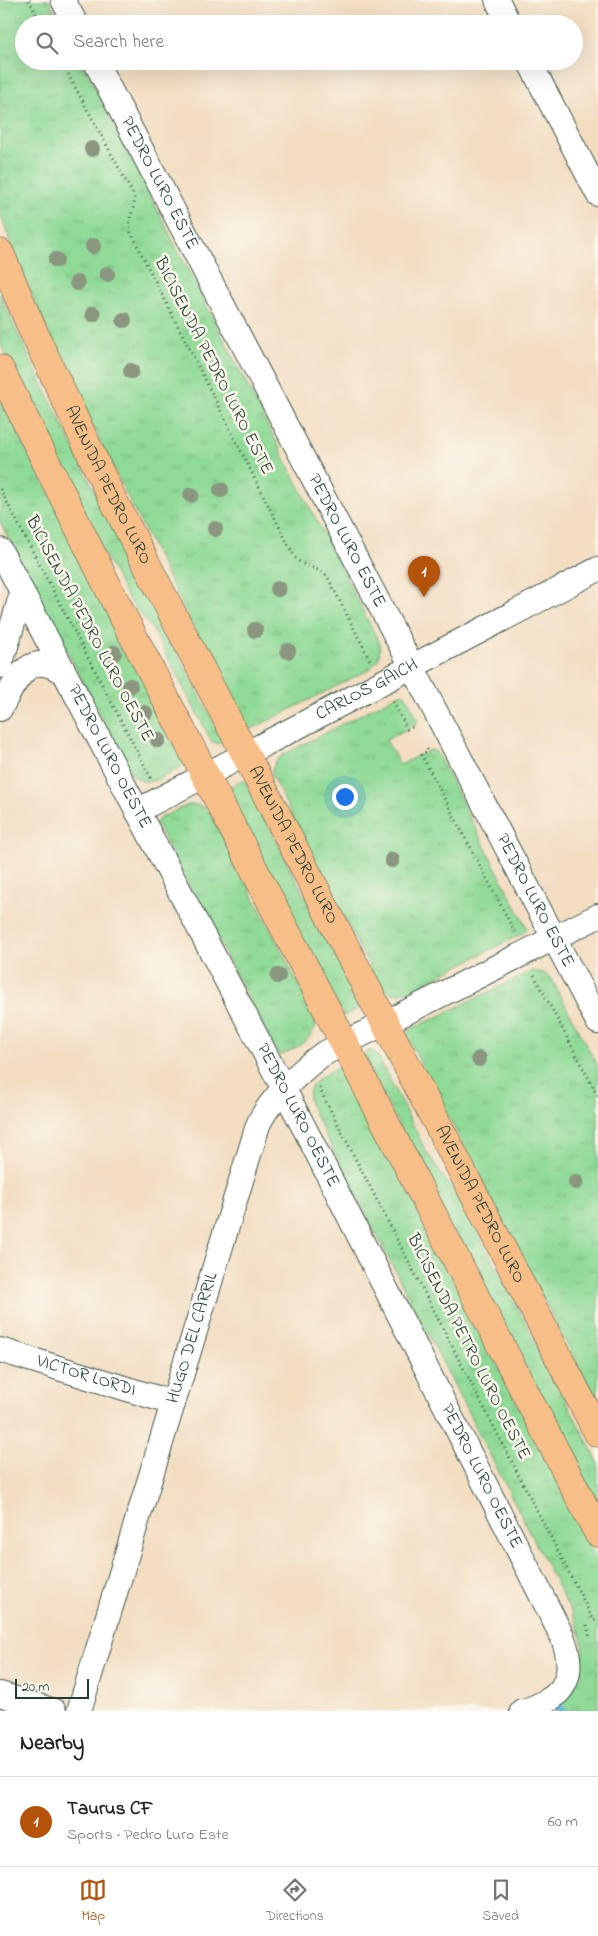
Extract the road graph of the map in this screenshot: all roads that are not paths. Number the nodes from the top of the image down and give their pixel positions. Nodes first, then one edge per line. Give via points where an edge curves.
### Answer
1 (63, 0) edge
2 (497, 0) edge
3 (71, 15) edge
4 (504, 15) edge
5 (100, 70) edge
6 (534, 70) edge
7 (598, 194) edge
8 (0, 253) edge
9 (0, 369) edge
10 (0, 550) edge
11 (598, 570) edge
12 (22, 593) junction
13 (0, 666) edge
14 (412, 667) junction
15 (64, 673) junction
16 (0, 709) edge
17 (245, 754) junction
18 (205, 775) junction
19 (136, 811) junction
20 (598, 916) edge
21 (554, 939) junction
22 (385, 1022) junction
23 (598, 1022) edge
24 (344, 1042) junction
25 (284, 1090) junction
26 (0, 1350) edge
27 (173, 1403) junction
28 (598, 1433) edge
29 (598, 1533) edge
30 (0, 1694) edge
31 (54, 1711) edge
32 (79, 1711) edge
33 (522, 1711) edge

1 - 3 street
2 - 4 street
5 - 14 street, PEDRO LURO ESTE
6 - 7 street
8 - 17 main road, AVENIDA PEDRO LURO via 91,455
9 - 18 main road
10 - 12 street, PEDRO LURO OESTE
11 - 14 street, CARLOS GAICH
12 - 13 street
12 - 15 street, PEDRO LURO OESTE
14 - 17 street, CARLOS GAICH
14 - 21 street, PEDRO LURO ESTE
15 - 16 street via 46,664 32,665 16,678
15 - 19 street, PEDRO LURO OESTE
17 - 18 street, CARLOS GAICH
17 - 22 main road, AVENIDA PEDRO LURO
18 - 19 street, CARLOS GAICH
18 - 24 main road
19 - 25 street, PEDRO LURO OESTE
20 - 21 street, HUGO DEL CARRIL
21 - 22 street, HUGO DEL CARRIL
21 - 23 street, PEDRO LURO ESTE
22 - 24 street, HUGO DEL CARRIL
22 - 28 main road, AVENIDA PEDRO LURO
24 - 25 street, HUGO DEL CARRIL via 313,1061
24 - 29 main road
25 - 27 street, HUGO DEL CARRIL via 266,1110 258,1125
25 - 33 street, PEDRO LURO OESTE via 562,1636 570,1661 563,1688 547,1701
26 - 27 street, VICTOR LORDI
27 - 32 street, HUGO DEL CARRIL
30 - 31 street

